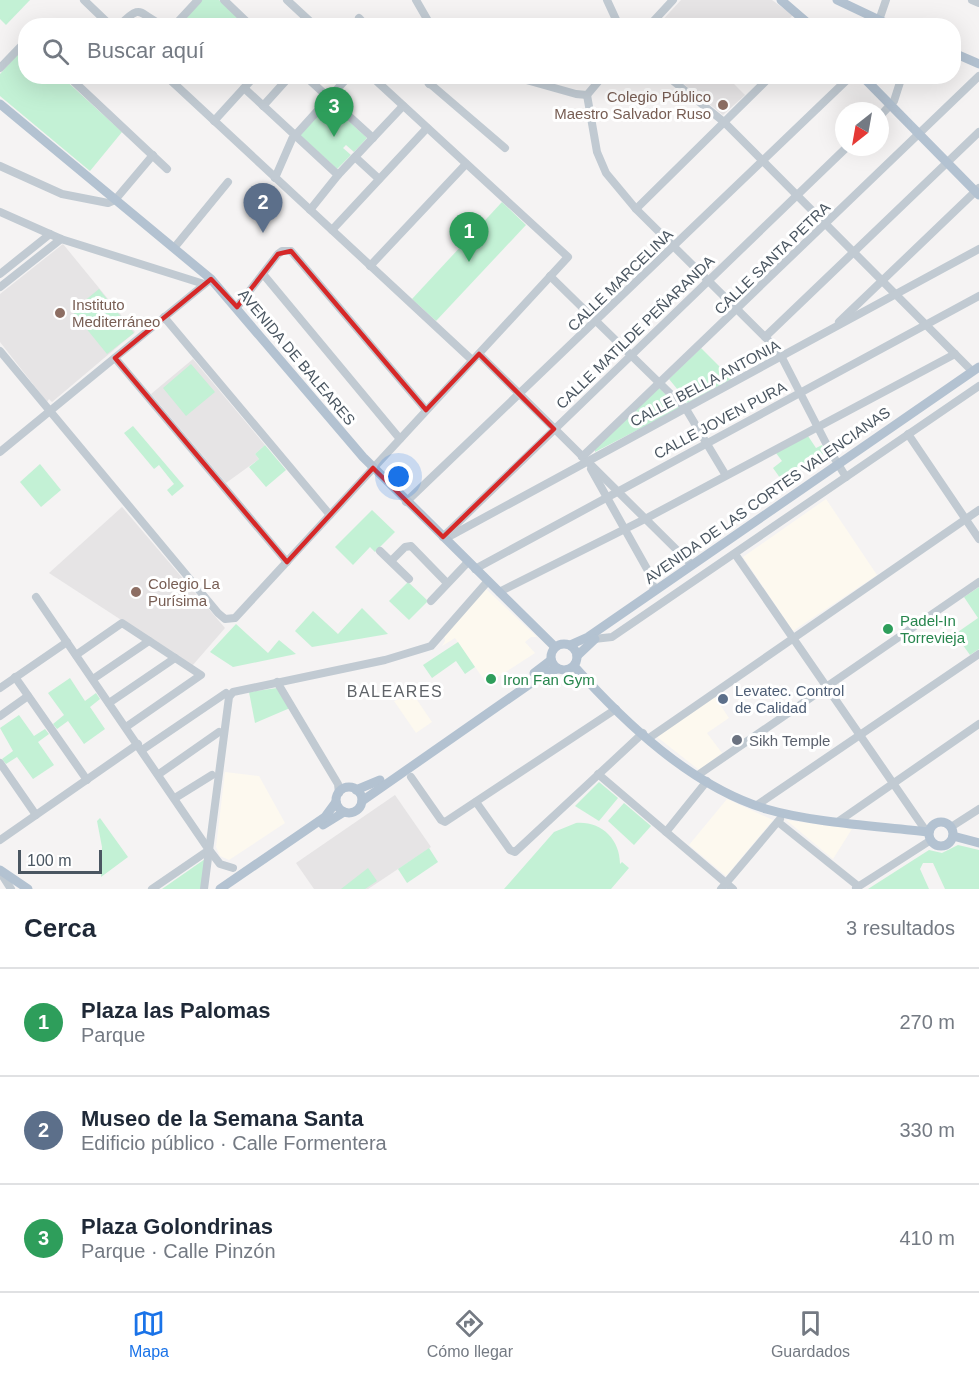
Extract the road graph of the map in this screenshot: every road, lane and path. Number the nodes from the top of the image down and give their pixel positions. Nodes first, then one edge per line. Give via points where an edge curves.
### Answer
1 (84, 0) edge
2 (198, 0) edge
3 (224, 0) edge
4 (287, 0) edge
5 (416, 0) edge
6 (607, 0) edge
7 (673, 0) edge
8 (781, 0) edge
9 (795, 0) edge
10 (837, 0) edge
11 (886, 0) edge
12 (972, 0) edge
13 (979, 3) edge
14 (795, 10) junction
15 (103, 18) edge
16 (126, 18) edge
17 (151, 18) edge
18 (181, 18) edge
19 (243, 18) edge
20 (304, 18) edge
21 (426, 18) edge
22 (615, 18) edge
23 (656, 18) edge
24 (803, 18) edge
25 (869, 18) edge
26 (880, 18) edge
27 (18, 49) edge
28 (961, 56) edge
29 (979, 64) edge
30 (0, 68) edge
31 (979, 76) edge
32 (77, 84) edge
33 (175, 84) edge
34 (248, 84) edge
35 (283, 84) edge
36 (314, 84) edge
37 (342, 84) edge
38 (379, 84) edge
39 (429, 84) edge
40 (540, 84) edge
41 (596, 84) edge
42 (677, 84) edge
43 (763, 84) edge
44 (843, 84) edge
45 (870, 84) edge
46 (899, 84) edge
47 (244, 88) junction
48 (587, 95) junction
49 (329, 98) junction
50 (0, 104) edge
51 (890, 105) junction
52 (263, 106) junction
53 (403, 106) junction
54 (214, 121) junction
55 (724, 122) junction
56 (426, 128) junction
57 (979, 132) edge
58 (919, 134) junction
59 (295, 135) junction
60 (373, 138) junction
61 (505, 148) dead end
62 (153, 155) junction
63 (839, 156) edge
64 (355, 157) junction
65 (763, 161) junction
66 (947, 162) junction
67 (466, 164) junction
68 (0, 166) edge
69 (167, 169) dead end
70 (338, 175) junction
71 (275, 178) junction
72 (379, 179) junction
73 (228, 182) dead end
74 (978, 191) edge
75 (797, 196) junction
76 (115, 200) junction
77 (636, 209) junction
78 (310, 210) junction
79 (0, 213) edge
80 (826, 224) junction
81 (332, 230) junction
82 (50, 234) junction
83 (61, 239) junction
84 (674, 246) junction
85 (174, 248) junction
86 (979, 249) edge
87 (853, 252) junction
88 (370, 266) junction
89 (0, 274) edge
90 (263, 274) junction
91 (550, 276) junction
92 (709, 280) junction
93 (207, 281) junction
94 (882, 281) junction
95 (0, 287) edge
96 (896, 294) junction
97 (979, 296) edge
98 (237, 307) junction
99 (737, 310) junction
100 (164, 317) junction
101 (596, 321) junction
102 (926, 325) junction
103 (831, 329) junction
104 (765, 337) junction
105 (0, 351) edge
106 (478, 354) junction
107 (955, 354) junction
108 (631, 355) junction
109 (782, 357) junction
110 (115, 358) junction
111 (472, 360) junction
112 (977, 371) edge
113 (660, 384) junction
114 (979, 386) edge
115 (800, 393) junction
116 (519, 394) junction
117 (686, 409) junction
118 (426, 410) junction
119 (49, 413) junction
120 (817, 425) junction
121 (554, 429) junction
122 (908, 434) junction
123 (400, 439) junction
124 (706, 443) junction
125 (0, 452) edge
126 (585, 460) junction
127 (373, 468) junction
128 (842, 470) junction
129 (725, 474) junction
130 (617, 491) junction
131 (606, 498) junction
132 (406, 502) junction
133 (979, 510) edge
134 (330, 515) junction
135 (645, 519) junction
136 (966, 519) junction
137 (624, 530) junction
138 (443, 537) junction
139 (979, 539) edge
140 (380, 551) dead end
141 (735, 554) junction
142 (391, 561) junction
143 (287, 562) junction
144 (468, 562) junction
145 (692, 564) junction
146 (475, 569) junction
147 (409, 579) dead end
148 (488, 581) junction
149 (979, 582) edge
150 (447, 583) junction
151 (654, 591) junction
152 (499, 592) junction
153 (36, 597) dead end
154 (431, 601) dead end
155 (793, 638) junction
156 (594, 639) junction
157 (149, 641) junction
158 (67, 642) junction
159 (570, 645) junction
160 (555, 647) junction
161 (979, 654) edge
162 (76, 655) junction
163 (577, 656) junction
164 (175, 658) junction
165 (551, 660) junction
166 (574, 666) junction
167 (558, 669) junction
168 (15, 677) junction
169 (93, 679) junction
170 (292, 679) junction
171 (277, 682) junction
172 (826, 686) junction
173 (0, 688) edge
174 (226, 693) dead end
175 (288, 695) junction
176 (28, 696) junction
177 (110, 703) junction
178 (616, 710) junction
179 (0, 716) edge
180 (979, 724) edge
181 (126, 727) junction
182 (219, 732) dead end
183 (646, 735) junction
184 (860, 735) junction
185 (140, 747) junction
186 (0, 763) edge
187 (159, 774) junction
188 (598, 774) junction
189 (212, 775) dead end
190 (698, 775) junction
191 (411, 777) dead end
192 (87, 780) junction
193 (707, 781) junction
194 (893, 782) junction
195 (343, 791) junction
196 (175, 798) junction
197 (362, 801) junction
198 (476, 801) junction
199 (757, 805) junction
200 (979, 809) edge
201 (344, 812) junction
202 (785, 813) junction
203 (36, 815) junction
204 (839, 820) junction
205 (778, 822) junction
206 (666, 832) junction
207 (952, 832) junction
208 (929, 834) junction
209 (0, 840) edge
210 (979, 843) edge
211 (209, 850) junction
212 (233, 868) dead end
213 (0, 871) edge
214 (727, 887) edge
215 (856, 888) edge
216 (12, 889) edge
217 (28, 889) edge
218 (152, 889) edge
219 (204, 889) edge
220 (220, 889) edge
221 (230, 889) edge

1 - 15 street
2 - 18 street
3 - 19 street
4 - 20 street
5 - 21 street
6 - 22 street
7 - 23 street
8 - 14 main road
9 - 14 main road
10 - 25 main road
11 - 26 street
12 - 13 street
14 - 24 main road
16 - 17 street via 132,11
27 - 30 street
28 - 29 main road
31 - 58 street, CALLE SANTA PETRA
32 - 62 street
33 - 54 street
34 - 47 street
35 - 52 street
36 - 49 street
37 - 49 street
38 - 53 street
39 - 61 street
40 - 48 street
41 - 48 street
42 - 55 street
43 - 55 street
44 - 65 street, CALLE MARCELINA
45 - 51 main road
46 - 51 street
47 - 52 street
47 - 54 street
48 - 77 street via 600,162
49 - 59 street
49 - 60 street
50 - 76 main road, AVENIDA DE BALEARES
51 - 58 main road
52 - 59 street
53 - 56 street
53 - 60 street
54 - 71 street
55 - 65 street
55 - 77 street
56 - 67 street
56 - 72 street
57 - 66 street
58 - 66 main road
58 - 80 street, CALLE SANTA PETRA
59 - 70 street
59 - 71 street
60 - 64 street
62 - 69 street
62 - 76 street
63 - 75 street, CALLE MATILDE PEÑARANDA
64 - 70 street
64 - 72 street
65 - 75 street
65 - 84 street, CALLE MARCELINA
66 - 74 main road
66 - 87 street
67 - 88 street
67 - 91 street via 568,257
68 - 76 street via 62,194 104,203
70 - 78 street
71 - 78 street
72 - 81 street
73 - 85 street
74 - 94 street
75 - 80 street
75 - 92 street, CALLE MATILDE PEÑARANDA
76 - 85 main road, AVENIDA DE BALEARES
77 - 84 street
78 - 81 street
79 - 82 street
80 - 87 street
80 - 99 street, CALLE SANTA PETRA
81 - 88 street
82 - 83 street
82 - 89 street
83 - 93 street
83 - 95 street
84 - 92 street
84 - 101 street, CALLE MARCELINA
85 - 93 main road, AVENIDA DE BALEARES
86 - 96 street, CALLE BELLA ANTONIA
87 - 94 street
87 - 104 street
88 - 111 street
90 - 98 street
90 - 118 street via 280,252 294,252
90 - 123 street
91 - 101 street
91 - 106 street
92 - 99 street
92 - 108 street, CALLE MATILDE PEÑARANDA
93 - 98 main road, AVENIDA DE BALEARES
93 - 100 street
94 - 96 street
94 - 103 street
96 - 102 street
96 - 103 street, CALLE BELLA ANTONIA
97 - 102 street, CALLE JOVEN PURA
98 - 127 main road, AVENIDA DE BALEARES
99 - 104 street
99 - 113 street, CALLE SANTA PETRA
100 - 110 street
100 - 134 street
101 - 108 street
101 - 116 street, CALLE MARCELINA
102 - 107 street
102 - 115 street, CALLE JOVEN PURA
103 - 109 street, CALLE BELLA ANTONIA
104 - 109 street
105 - 119 street
106 - 111 street
106 - 116 street
107 - 112 street
107 - 120 street
108 - 113 street
108 - 121 street, CALLE MATILDE PEÑARANDA
109 - 115 street
109 - 117 street, CALLE BELLA ANTONIA
110 - 119 street
110 - 143 street
111 - 118 street
112 - 128 main road, AVENIDA DE LAS CORTES VALENCIANAS
113 - 117 street
113 - 126 street, CALLE SANTA PETRA
114 - 122 street, AVENIDA DE LAS CORTES VALENCIANAS
115 - 120 street
115 - 124 street, CALLE JOVEN PURA
116 - 121 street
116 - 132 street, CALLE MARCELINA
117 - 124 street
117 - 126 street, CALLE BELLA ANTONIA
118 - 123 street
119 - 125 street
119 - 143 street via 222,617 235,618
120 - 128 street
120 - 129 street
121 - 126 street
121 - 138 street, CALLE MATILDE PEÑARANDA
122 - 128 street, AVENIDA DE LAS CORTES VALENCIANAS
122 - 136 street
123 - 127 street
124 - 129 street
124 - 130 street, CALLE JOVEN PURA
126 - 130 street
126 - 131 street
126 - 138 street, CALLE BELLA ANTONIA
127 - 132 main road, AVENIDA DE BALEARES
127 - 134 street
128 - 141 street, AVENIDA DE LAS CORTES VALENCIANAS
128 - 145 main road, AVENIDA DE LAS CORTES VALENCIANAS
128 - 156 main road, AVENIDA DE LAS CORTES VALENCIANAS
129 - 135 street
130 - 131 street, CALLE JOVEN PURA
130 - 135 street
131 - 137 street
131 - 146 street, CALLE JOVEN PURA
132 - 138 main road, AVENIDA DE BALEARES
133 - 136 street
134 - 143 street
135 - 137 street
135 - 145 street
136 - 139 street
136 - 155 street
137 - 151 street via 651,576
137 - 152 street
138 - 144 main road, AVENIDA DE BALEARES
140 - 142 street
141 - 155 street
141 - 156 street, AVENIDA DE LAS CORTES VALENCIANAS via 612,638
142 - 147 street
142 - 150 street via 409,546
144 - 146 main road, AVENIDA DE BALEARES
144 - 150 street
145 - 151 main road, AVENIDA DE LAS CORTES VALENCIANAS
146 - 148 main road, AVENIDA DE BALEARES
148 - 152 main road, AVENIDA DE BALEARES
148 - 170 street via 432,646
149 - 172 street
150 - 154 street
151 - 159 main road, AVENIDA DE LAS CORTES VALENCIANAS via 588,637
152 - 160 main road, AVENIDA DE BALEARES
153 - 158 street
155 - 172 street
155 - 183 street
156 - 163 main road, AVENIDA DE LAS CORTES VALENCIANAS
157 - 162 street via 122,624
157 - 164 street
157 - 169 street
158 - 162 street
158 - 168 street
159 - 160 main road
159 - 163 main road
160 - 165 main road
161 - 184 street
162 - 169 street
163 - 166 main road
164 - 177 street
164 - 181 street via 201,675
165 - 167 main road
165 - 195 main road via 377,782
166 - 167 main road
166 - 178 main road
167 - 197 main road via 547,672
168 - 173 street
168 - 176 street
169 - 177 street
170 - 171 street
170 - 175 street
171 - 175 street
171 - 211 street via 236,690 230,697
172 - 184 street
172 - 190 street
174 - 185 street
175 - 195 street
176 - 179 street
176 - 192 street
177 - 181 street
178 - 183 main road
178 - 198 street
180 - 194 street
181 - 185 street
182 - 187 street
183 - 188 street
183 - 190 main road
184 - 194 street
184 - 199 street
185 - 187 street
185 - 192 street
186 - 203 street
187 - 196 street
188 - 198 street via 514,852
188 - 206 street
189 - 196 street
190 - 193 main road
191 - 198 street via 442,822
192 - 203 street
193 - 199 main road
193 - 206 street
194 - 204 street
194 - 208 street
195 - 197 main road
195 - 201 main road
195 - 220 main road via 325,817
196 - 211 street
197 - 201 main road via 356,811
199 - 202 main road
200 - 207 street
201 - 221 main road
202 - 204 main road
202 - 205 street
203 - 209 street
204 - 208 main road
205 - 214 street
205 - 215 street
206 - 214 street
207 - 208 main road via 945,822 937,822
207 - 208 main road via 945,845 937,845
207 - 210 main road
208 - 215 street
211 - 212 street via 220,864
211 - 218 street
211 - 219 street
213 - 216 street
213 - 217 main road

